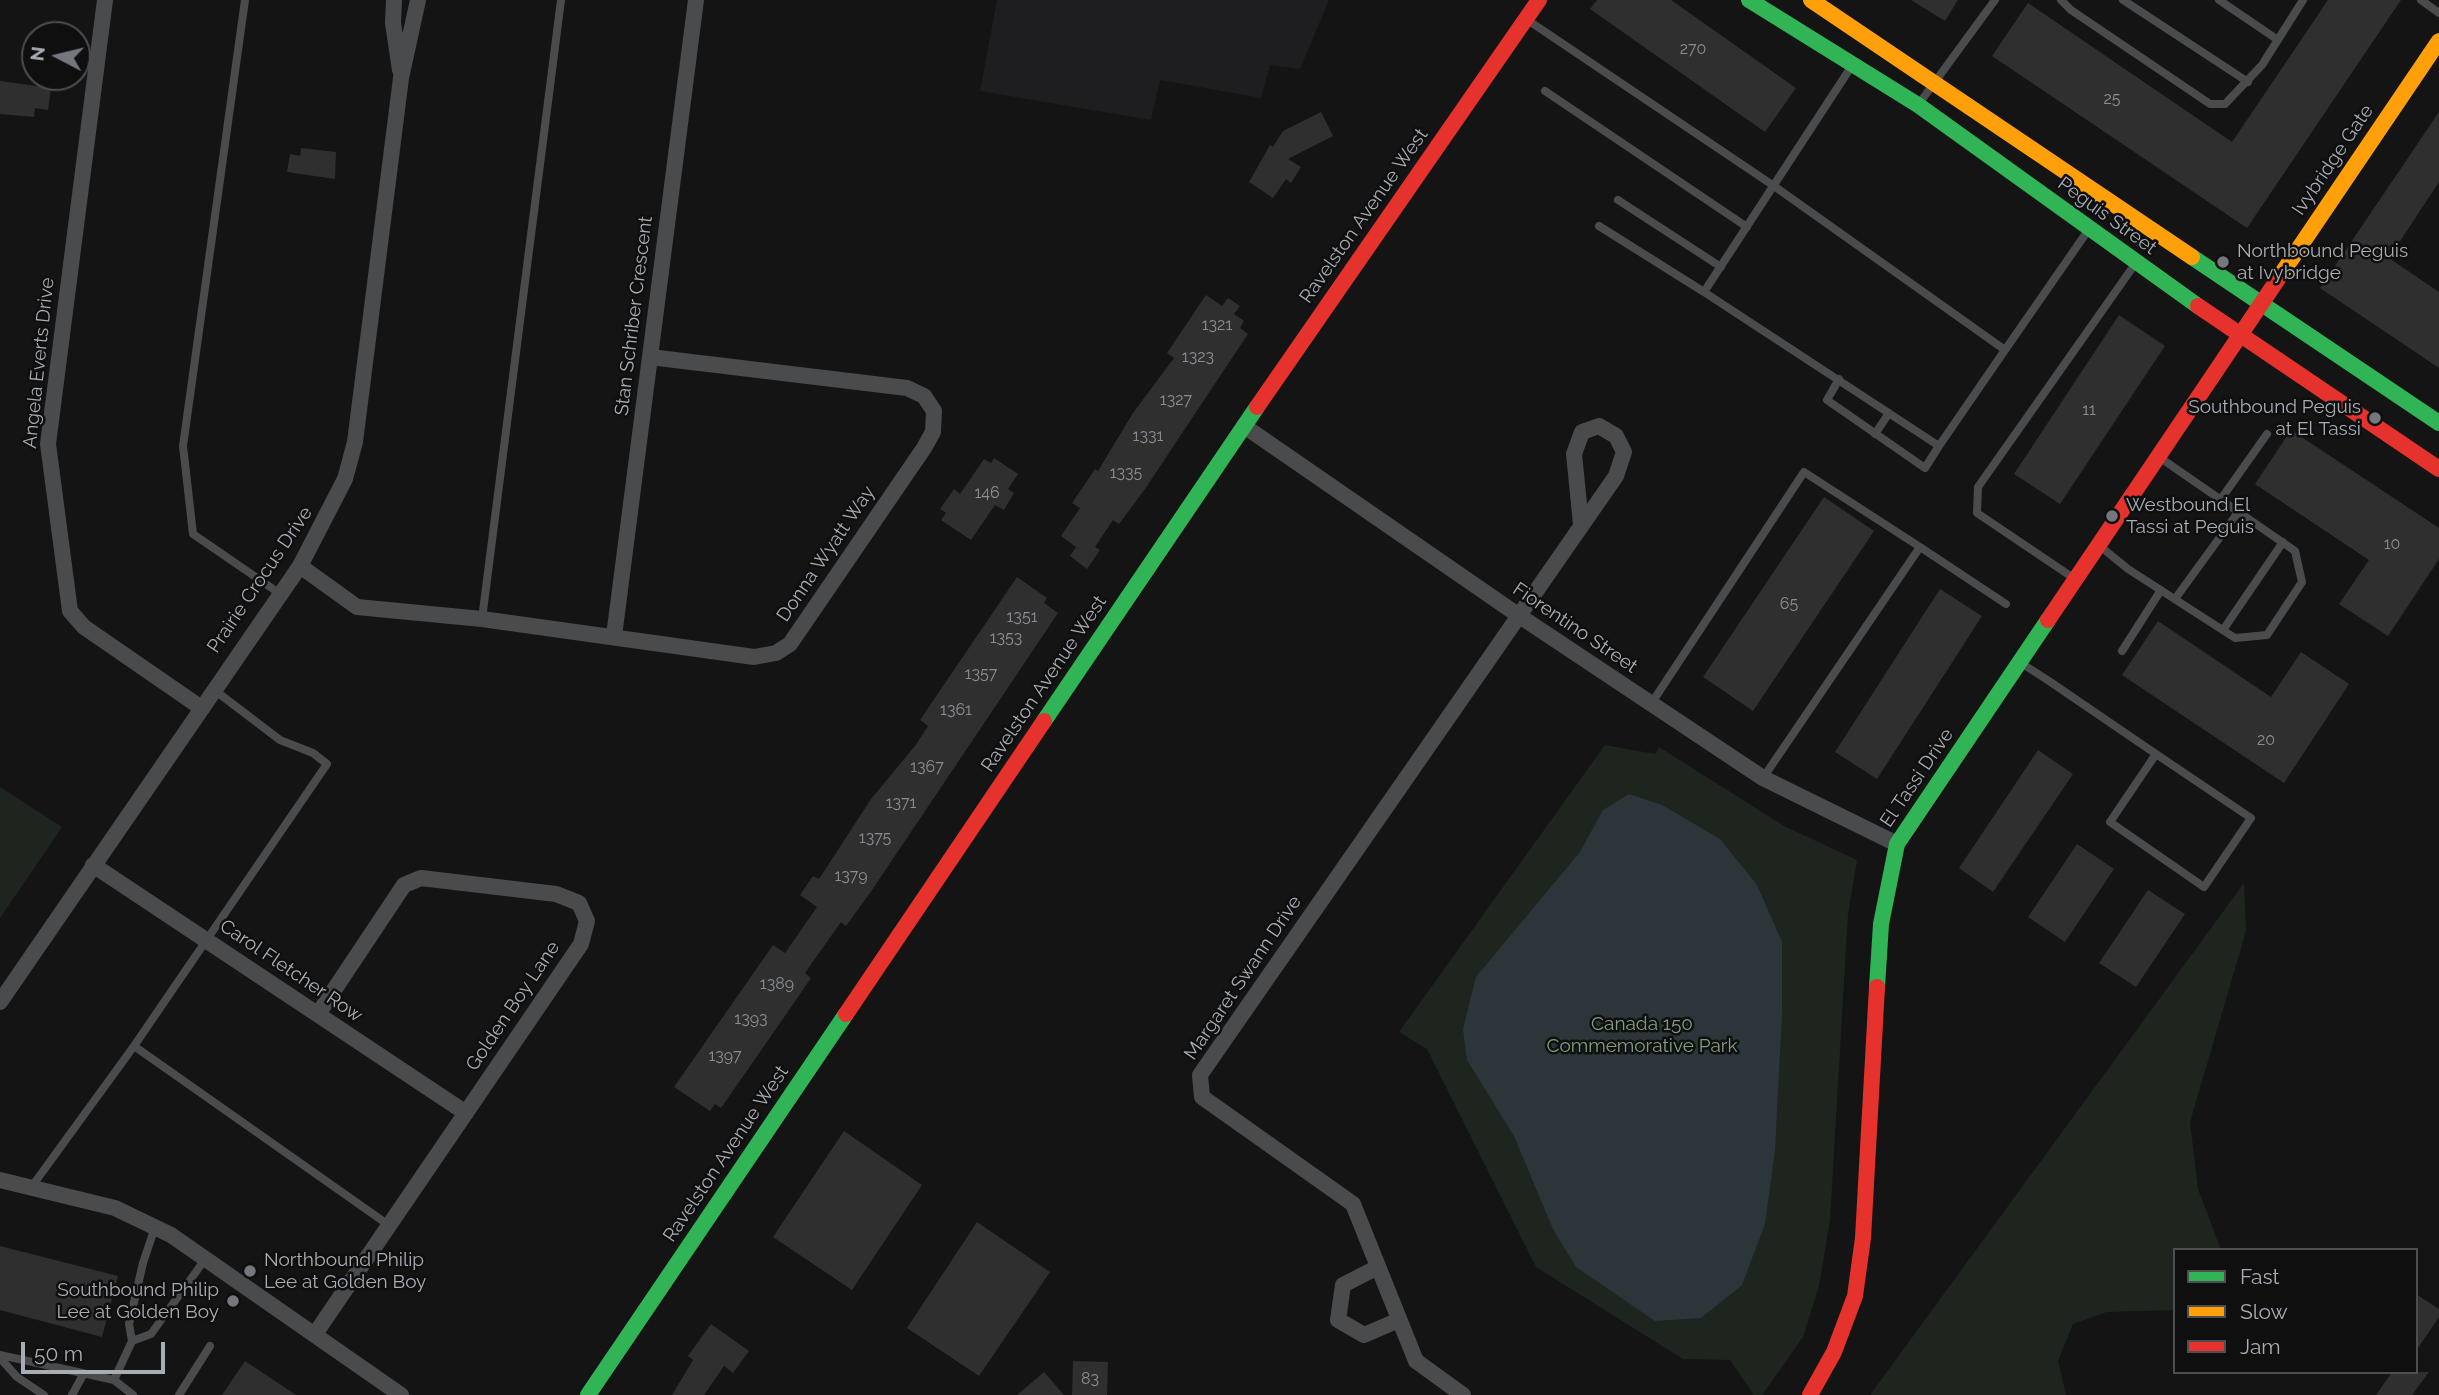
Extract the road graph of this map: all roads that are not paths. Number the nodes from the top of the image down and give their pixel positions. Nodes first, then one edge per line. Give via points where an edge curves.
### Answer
1 (106, 0) edge
2 (245, 0) edge
3 (394, 0) edge
4 (418, 0) edge
5 (561, 0) edge
6 (696, 0) edge
7 (1539, 0) edge
8 (1749, 0) edge
9 (1811, 0) edge
10 (1995, 0) edge
11 (2061, 0) edge
12 (2123, 0) edge
13 (2219, 0) edge
14 (2303, 0) edge
15 (2421, 0) edge
16 (2439, 13) edge
17 (1526, 19) junction
18 (2278, 40) junction
19 (2439, 41) edge
20 (1853, 64) junction
21 (401, 78) junction
22 (1935, 81) junction
23 (2248, 82) junction
24 (1545, 91) dead end
25 (1918, 105) junction
26 (1774, 186) junction
27 (1618, 200) dead end
28 (1600, 226) dead end
29 (1747, 227) junction
30 (2089, 229) junction
31 (2136, 263) junction
32 (1721, 267) junction
33 (1704, 292) junction
34 (2263, 303) junction
35 (2242, 335) junction
36 (2005, 350) junction
37 (650, 357) junction
38 (1839, 379) junction
39 (1889, 412) junction
40 (2439, 423) edge
41 (1244, 426) junction
42 (1875, 434) junction
43 (2267, 434) dead end
44 (1939, 446) junction
45 (2159, 457) junction
46 (2439, 469) edge
47 (2221, 499) junction
48 (2239, 511) junction
49 (1581, 524) junction
50 (2283, 542) junction
51 (2099, 545) junction
52 (1920, 547) junction
53 (300, 566) junction
54 (2075, 579) junction
55 (2161, 590) junction
56 (279, 593) junction
57 (2175, 599) junction
58 (2006, 604) dead end
59 (1518, 615) junction
60 (482, 620) junction
61 (2223, 630) junction
62 (614, 636) junction
63 (2122, 651) dead end
64 (2021, 663) junction
65 (213, 689) junction
66 (1651, 704) junction
67 (200, 707) junction
68 (2156, 754) junction
69 (1763, 778) junction
70 (1897, 844) junction
71 (93, 865) junction
72 (207, 941) junction
73 (0, 1002) edge
74 (318, 1014) junction
75 (134, 1046) junction
76 (467, 1113) junction
77 (0, 1180) edge
78 (30, 1189) junction
79 (390, 1226) junction
80 (155, 1227) junction
81 (206, 1258) junction
82 (1378, 1267) junction
83 (1399, 1320) junction
84 (315, 1334) junction
85 (132, 1341) junction
86 (210, 1346) dead end
87 (0, 1357) edge
88 (82, 1376) junction
89 (114, 1380) junction
90 (44, 1395) edge
91 (72, 1395) edge
92 (133, 1395) edge
93 (179, 1395) edge
94 (401, 1395) edge
95 (588, 1395) edge
96 (1463, 1395) edge
97 (1810, 1395) edge

1 - 67 street, Angela Everts Drive via 48,444 70,611 84,627
2 - 56 lane via 183,446 193,534
3 - 21 street, Prairie Crocus Drive
4 - 21 street, Prairie Crocus Drive
5 - 60 lane
6 - 37 street, Stan Schriber Crescent
7 - 17 street, Ravelston Avenue West
8 - 20 street, Peguis Street
9 - 22 street, Peguis Street
10 - 22 lane
11 - 23 lane via 2210,104 2225,104
12 - 23 lane
13 - 18 lane
14 - 18 lane
15 - 16 lane
17 - 26 lane
17 - 41 street, Ravelston Avenue West
18 - 23 lane
19 - 34 street, Ivybridge Gate
20 - 25 street, Peguis Street
20 - 26 lane
21 - 53 street, Prairie Crocus Drive via 355,442 345,479
22 - 25 lane
22 - 34 street, Peguis Street
24 - 29 lane
25 - 30 street, Peguis Street
26 - 29 lane
26 - 36 lane
27 - 32 lane
28 - 33 lane
29 - 32 lane
30 - 31 street, Peguis Street
30 - 36 lane
31 - 35 street, Peguis Street
31 - 54 lane via 1978,487 1977,513
32 - 33 lane
33 - 38 lane
34 - 35 street, El Tassi Drive
34 - 40 street, Peguis Street
35 - 45 street, El Tassi Drive
35 - 46 street, Peguis Street
36 - 44 lane
37 - 62 street, Stan Schriber Crescent
37 - 62 street, Donna Wyatt Way via 907,388 924,396 934,411 933,432 790,644 776,653 754,657
38 - 39 lane
38 - 42 lane via 1827,400
39 - 42 lane
39 - 44 lane
41 - 59 street, Fiorentino Street
41 - 95 street, Ravelston Avenue West
42 - 44 lane via 1925,468
43 - 47 lane
45 - 47 lane
45 - 51 street, El Tassi Drive
47 - 48 lane
48 - 50 lane
48 - 57 lane
49 - 49 street, Margaret Swann Drive via 1616,477 1624,452 1616,436 1599,426 1583,432 1574,454
49 - 59 street, Margaret Swann Drive
50 - 61 lane
50 - 61 lane via 2295,551 2302,582 2267,635 2235,638
51 - 54 street, El Tassi Drive
51 - 55 lane
52 - 58 lane
52 - 66 lane via 1804,472
52 - 69 lane
53 - 56 street, Prairie Crocus Drive
53 - 60 street, Donna Wyatt Way via 357,607
54 - 64 street, El Tassi Drive
55 - 57 lane
55 - 63 lane
56 - 65 street, Prairie Crocus Drive
57 - 61 lane
59 - 66 street, Fiorentino Street
59 - 82 street, Margaret Swann Drive via 1200,1075 1202,1097 1353,1204
60 - 62 street, Donna Wyatt Way
64 - 68 lane
64 - 70 street, El Tassi Drive
65 - 67 street, Prairie Crocus Drive
65 - 72 lane via 280,740 327,764
66 - 69 street, Fiorentino Street
67 - 71 street, Prairie Crocus Drive
68 - 68 lane via 2251,818 2204,887 2110,822
69 - 70 street, Fiorentino Street
70 - 97 street, El Tassi Drive via 1881,924 1863,1238 1855,1296 1834,1352
71 - 72 street, Carol Fletcher Row
71 - 73 street, Prairie Crocus Drive
72 - 74 street, Carol Fletcher Row
72 - 75 lane
74 - 76 street, Carol Fletcher Row
74 - 76 street, Golden Boy Lane via 404,885 421,878 556,894 579,903 587,921 581,944
75 - 78 lane
75 - 79 lane
76 - 79 street, Golden Boy Lane
77 - 78 street
78 - 80 street via 115,1209
79 - 84 street, Golden Boy Lane
80 - 81 street
80 - 85 lane via 129,1324
81 - 84 street
81 - 85 lane via 151,1334
82 - 83 street, Margaret Swann Drive
82 - 83 street via 1343,1285 1338,1320 1364,1335
83 - 96 street, Margaret Swann Drive via 1416,1362
84 - 94 street
85 - 89 lane
86 - 93 lane
87 - 88 lane
87 - 90 lane via 17,1377
88 - 89 lane
88 - 91 lane
89 - 92 lane

